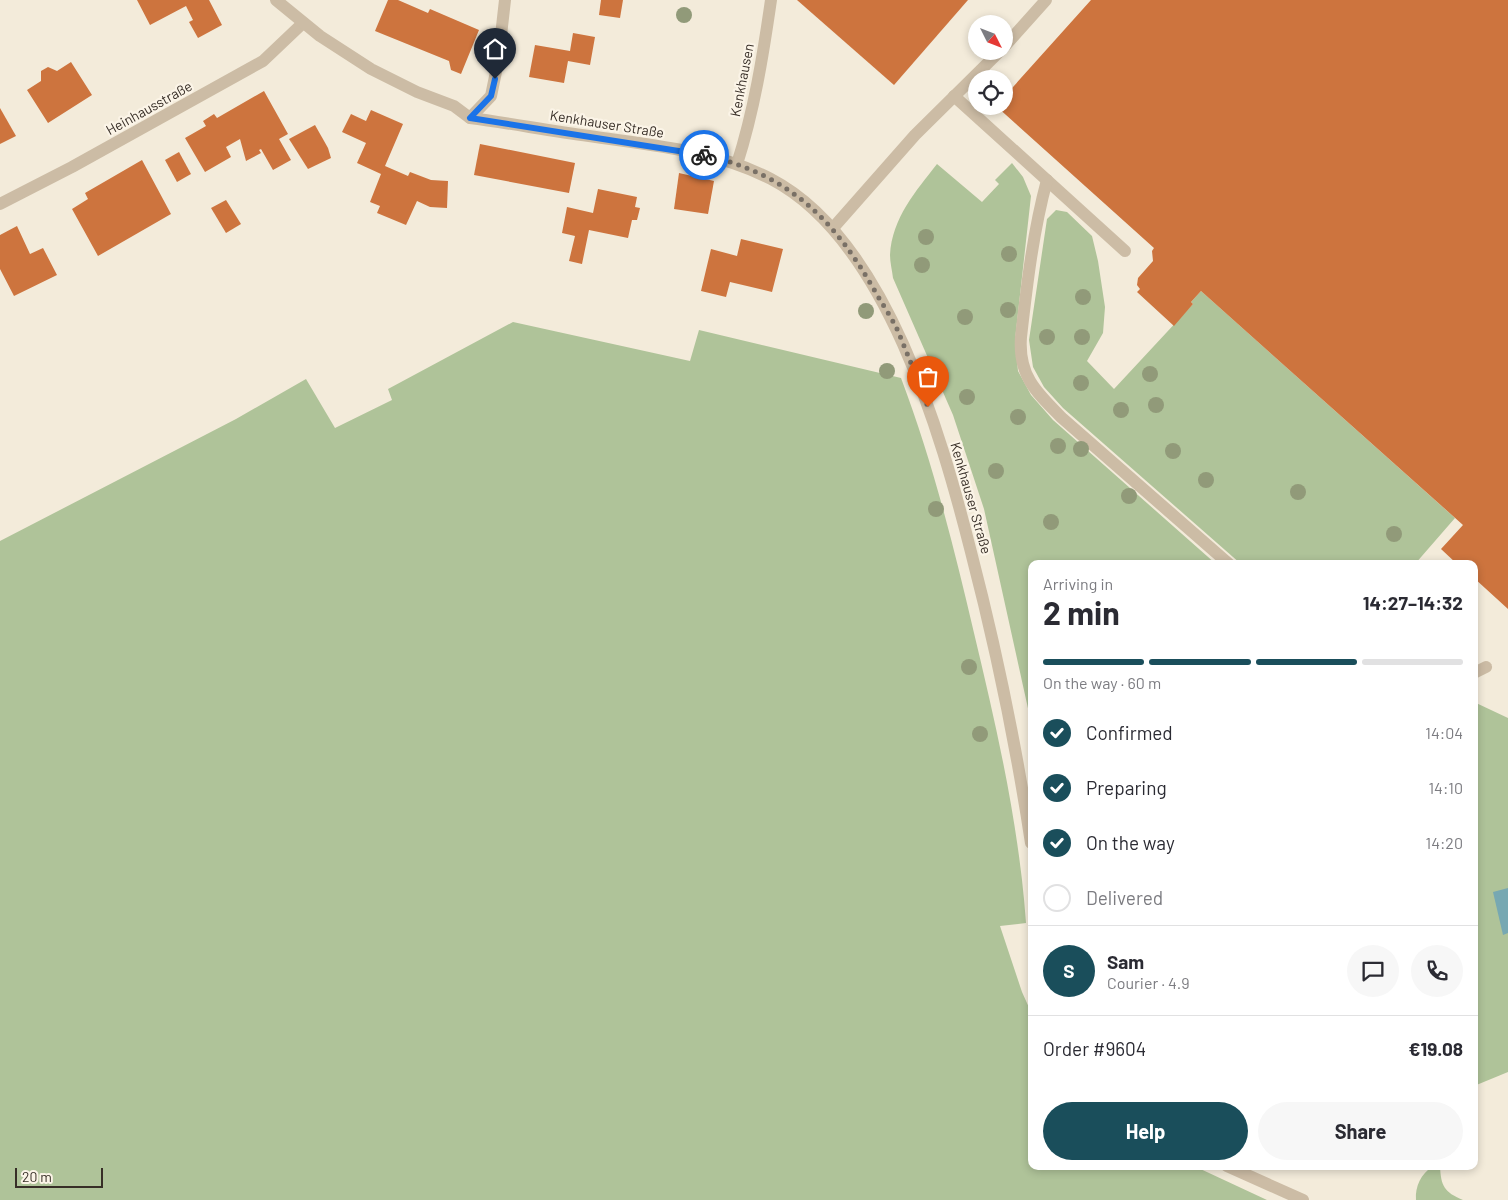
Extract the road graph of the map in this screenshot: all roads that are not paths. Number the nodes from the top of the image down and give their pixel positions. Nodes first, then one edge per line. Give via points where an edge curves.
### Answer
1 (276, 0) edge
2 (505, 0) edge
3 (770, 0) edge
4 (1046, 0) edge
5 (303, 23) junction
6 (1013, 37) edge
7 (991, 60) edge
8 (954, 96) junction
9 (470, 118) junction
10 (737, 164) junction
11 (1046, 180) junction
12 (0, 204) edge
13 (833, 228) junction
14 (1125, 251) dead end
15 (1224, 560) edge
16 (1486, 667) dead end
17 (1478, 671) edge
18 (1028, 826) edge
19 (1236, 1170) edge
20 (1303, 1200) edge

1 - 5 street, Kenkhauser Straße
2 - 9 street via 491,96
3 - 10 street, Kenkhausen via 755,97
4 - 6 street
5 - 9 street, Kenkhauser Straße via 371,69 454,106
5 - 12 street, Heinhausstraße via 263,61 72,168
7 - 8 street
8 - 11 street
8 - 13 street
9 - 10 street, Kenkhauser Straße via 683,151
10 - 13 street, Kenkhauser Straße via 784,187
11 - 14 street
11 - 15 street via 1034,238 1021,338 1022,362 1028,377 1037,393 1062,418
13 - 18 street, Kenkhauser Straße via 868,278 896,328 953,480 1003,686
16 - 17 street
19 - 20 street

